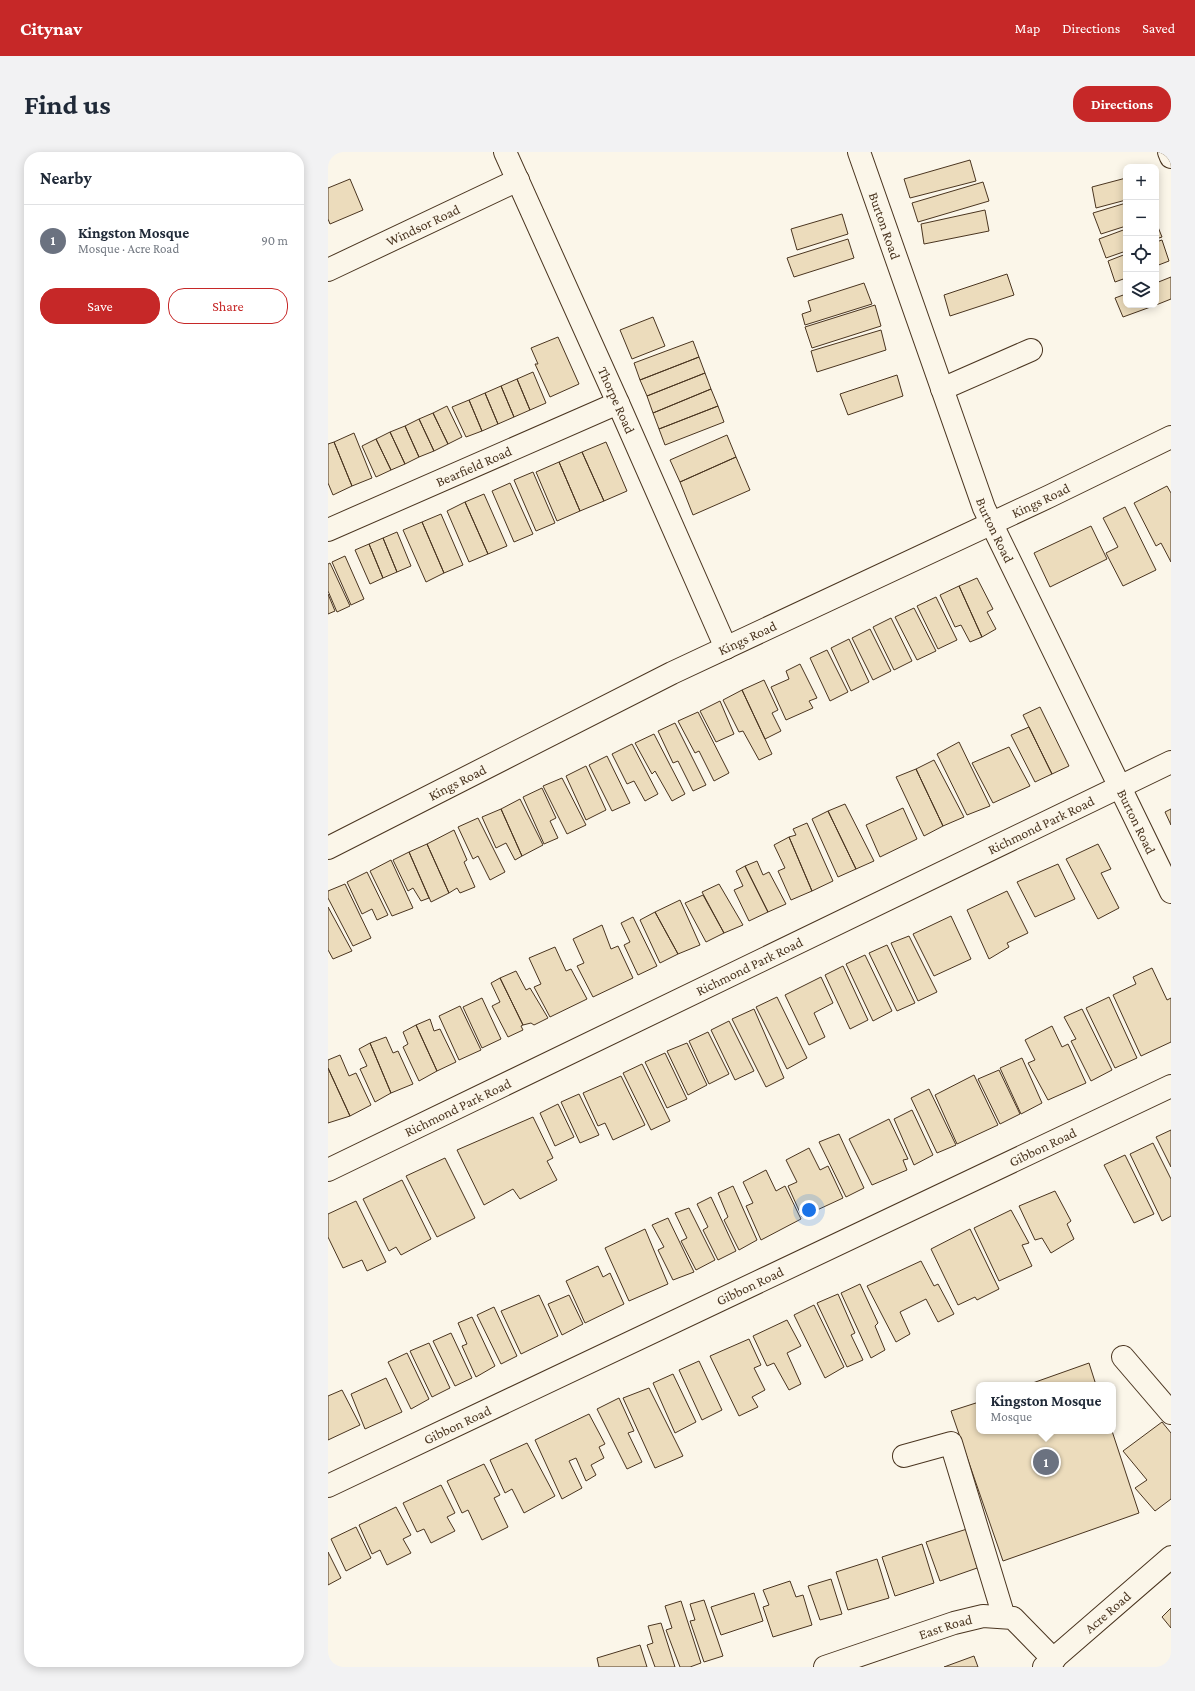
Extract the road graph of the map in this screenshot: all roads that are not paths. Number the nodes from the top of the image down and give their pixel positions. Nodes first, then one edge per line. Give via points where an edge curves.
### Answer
1 (504, 152) edge
2 (859, 152) edge
3 (1169, 152) edge
4 (1171, 157) edge
5 (518, 180) junction
6 (328, 270) edge
7 (1032, 350) dead end
8 (942, 389) junction
9 (618, 403) junction
10 (1171, 437) edge
11 (992, 522) junction
12 (328, 530) edge
13 (726, 648) junction
14 (1171, 762) edge
15 (1120, 786) junction
16 (328, 848) edge
17 (1171, 892) edge
18 (1171, 1086) edge
19 (328, 1170) edge
20 (1123, 1357) dead end
21 (1171, 1413) edge
22 (904, 1456) dead end
23 (328, 1486) edge
24 (1171, 1557) edge
25 (1004, 1617) junction
26 (1048, 1665) edge
27 (825, 1667) edge

1 - 5 street, Thorpe Road
2 - 8 street, Burton Road
3 - 4 street
5 - 6 street, Windsor Road
5 - 9 street, Thorpe Road
7 - 8 street
8 - 11 street, Burton Road via 984,508
9 - 12 street, Bearfield Road
9 - 13 street, Thorpe Road
10 - 11 street, Kings Road
11 - 13 street, Kings Road
11 - 15 street, Burton Road
13 - 16 street, Kings Road
14 - 15 street, Richmond Park Road
15 - 17 street, Burton Road
15 - 19 street, Richmond Park Road
18 - 23 street, Gibbon Road
20 - 21 street
22 - 25 street via 951,1443
24 - 26 street, Acre Road
25 - 26 street, East Road via 1013,1618
25 - 27 street, East Road via 984,1616 954,1623

